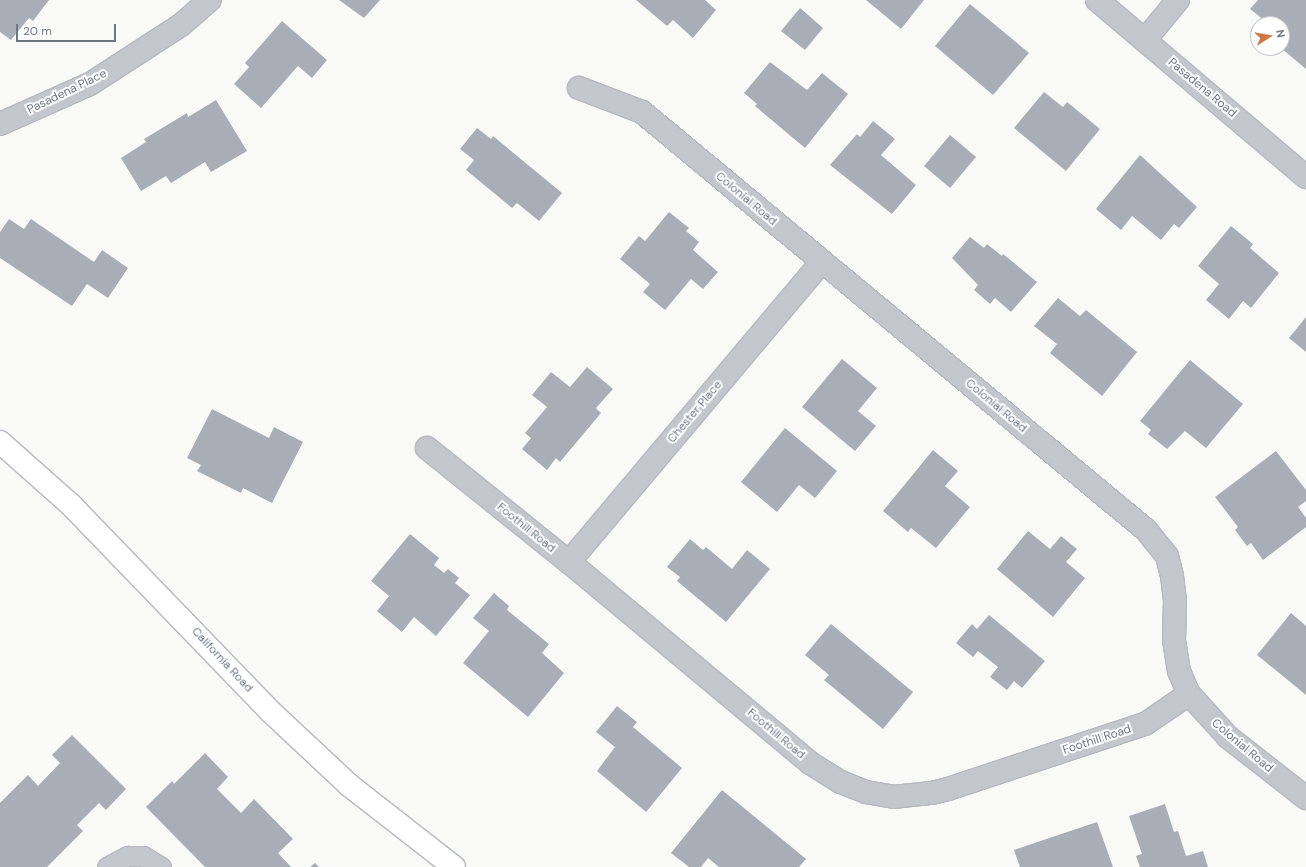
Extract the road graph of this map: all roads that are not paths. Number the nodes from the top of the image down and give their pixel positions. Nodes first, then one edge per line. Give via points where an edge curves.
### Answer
1 (210, 0) edge
2 (1097, 0) edge
3 (1178, 0) edge
4 (1145, 40) junction
5 (580, 88) dead end
6 (0, 124) edge
7 (1306, 177) edge
8 (822, 262) junction
9 (0, 442) edge
10 (426, 448) dead end
11 (569, 562) junction
12 (1189, 694) junction
13 (1306, 798) edge
14 (107, 867) edge
15 (161, 867) edge
16 (454, 867) edge

1 - 6 street, Pasadena Place via 181,25 90,84
2 - 4 street, Pasadena Road
3 - 4 street
4 - 7 street, Pasadena Road
5 - 8 street, Colonial Road via 642,112
8 - 11 street, Chester Place
8 - 12 street, Colonial Road via 1146,530 1167,556 1176,600 1174,640 1179,671
9 - 16 main road, California Road via 72,506 271,712 349,785
10 - 11 street, Foothill Road
11 - 12 street, Foothill Road via 810,763 841,782 866,792 893,797 948,789 1145,724
12 - 13 street, Colonial Road via 1228,737
14 - 15 lane via 128,856 143,856

